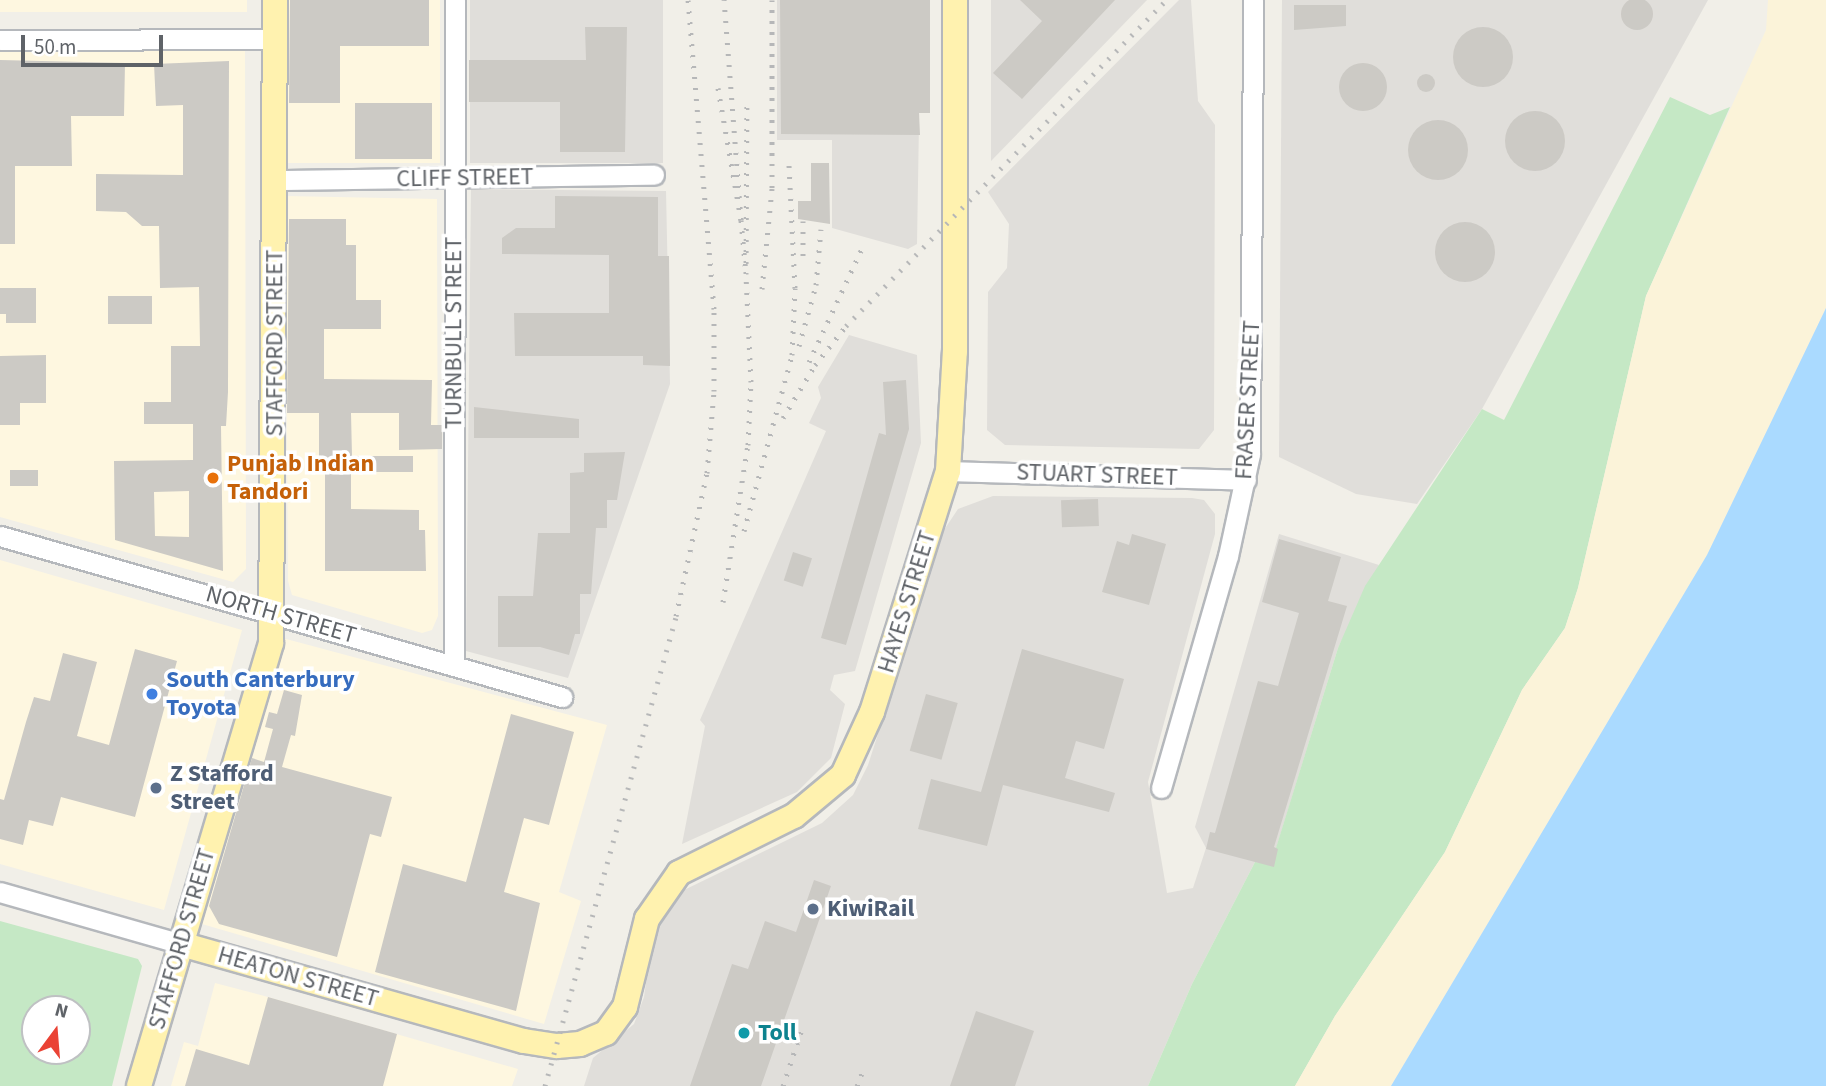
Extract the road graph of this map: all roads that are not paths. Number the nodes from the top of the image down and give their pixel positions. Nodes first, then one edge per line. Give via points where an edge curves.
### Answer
1 (275, 0) edge
2 (455, 0) edge
3 (955, 0) edge
4 (1252, 0) edge
5 (0, 40) edge
6 (275, 40) junction
7 (654, 175) dead end
8 (454, 178) junction
9 (276, 180) junction
10 (948, 471) junction
11 (1246, 480) junction
12 (0, 536) edge
13 (274, 613) junction
14 (454, 666) junction
15 (562, 697) dead end
16 (1161, 788) dead end
17 (0, 892) edge
18 (181, 944) junction
19 (556, 1046) joint
20 (139, 1086) edge

1 - 6 main road, STAFFORD STREET
2 - 8 street, TURNBULL STREET
3 - 10 main road, HAYES STREET via 955,359
4 - 11 street, FRASER STREET via 1252,418
5 - 6 street
6 - 9 main road, STAFFORD STREET
7 - 8 street, CLIFF STREET
8 - 9 street, CLIFF STREET
8 - 14 street, TURNBULL STREET
9 - 13 main road, STAFFORD STREET
10 - 11 street, STUART STREET
10 - 19 main road, HAYES STREET via 872,712 843,775 794,816 679,873 647,919 630,994 618,1019 600,1037
11 - 16 street, FRASER STREET
12 - 13 street, NORTH STREET
13 - 14 street, NORTH STREET
13 - 18 main road, STAFFORD STREET via 268,651
14 - 15 street, NORTH STREET
17 - 18 street, HEATON STREET
18 - 19 main road, HEATON STREET
18 - 20 main road, STAFFORD STREET

